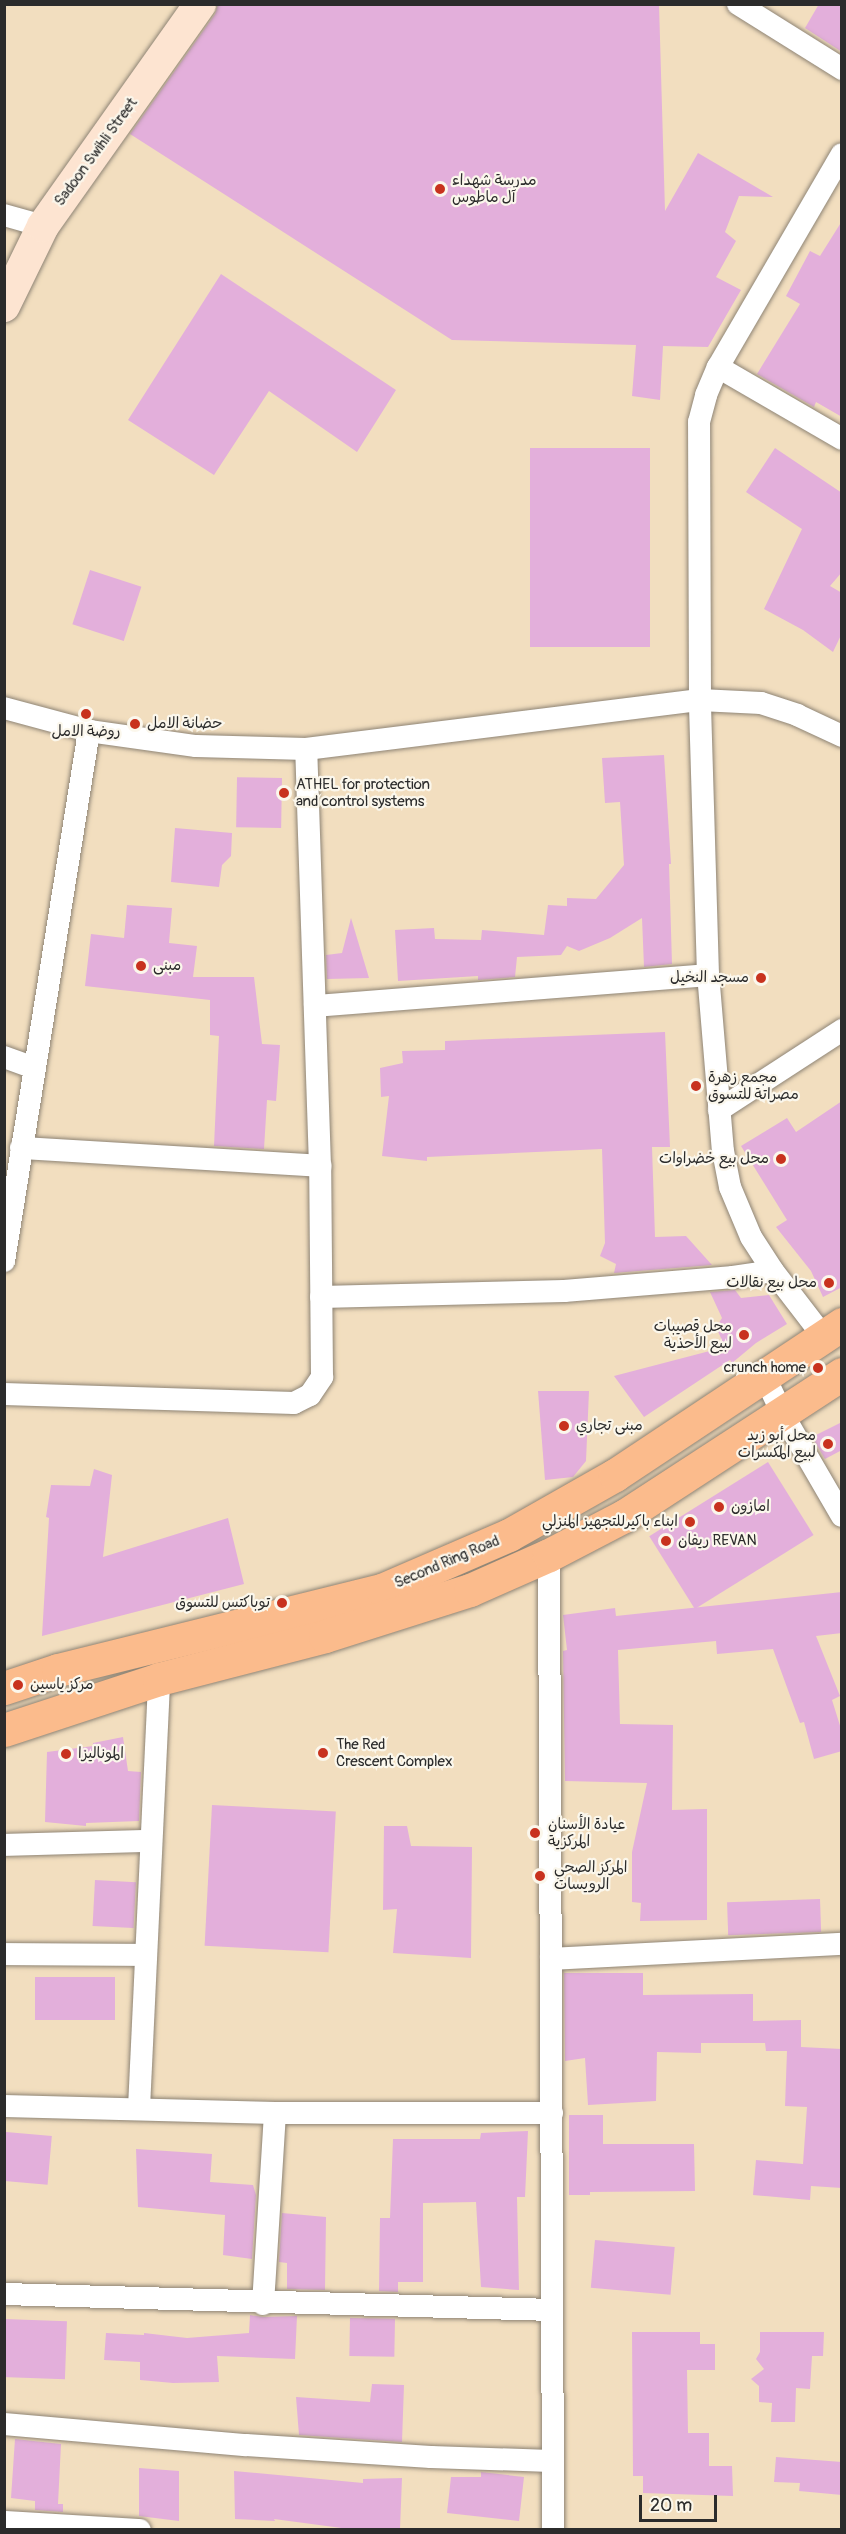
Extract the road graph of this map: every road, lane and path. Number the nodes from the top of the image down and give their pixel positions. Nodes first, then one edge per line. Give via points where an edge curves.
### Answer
1 (200, 4) edge
2 (738, 4) edge
3 (842, 69) edge
4 (842, 154) edge
5 (4, 215) edge
6 (43, 226) junction
7 (4, 306) edge
8 (718, 366) junction
9 (842, 439) edge
10 (699, 700) junction
11 (4, 708) edge
12 (89, 731) junction
13 (842, 736) edge
14 (306, 749) junction
15 (708, 975) junction
16 (315, 1006) junction
17 (842, 1030) edge
18 (4, 1058) edge
19 (34, 1068) junction
20 (719, 1110) junction
21 (21, 1148) junction
22 (320, 1166) junction
23 (4, 1261) edge
24 (773, 1271) junction
25 (321, 1297) junction
26 (832, 1330) edge
27 (842, 1374) edge
28 (764, 1375) junction
29 (4, 1394) edge
30 (782, 1413) junction
31 (842, 1516) edge
32 (549, 1556) junction
33 (159, 1678) junction
34 (4, 1688) edge
35 (4, 1730) edge
36 (150, 1841) junction
37 (4, 1845) edge
38 (842, 1944) edge
39 (4, 1954) edge
40 (146, 1954) junction
41 (551, 1959) junction
42 (4, 2106) edge
43 (140, 2108) junction
44 (275, 2113) junction
45 (552, 2113) junction
46 (4, 2294) edge
47 (263, 2304) junction
48 (552, 2310) junction
49 (4, 2424) edge
50 (551, 2461) junction
51 (4, 2522) edge
52 (140, 2529) edge
53 (553, 2529) edge

1 - 6 main road, Sadoon Swihli Street
2 - 3 street
4 - 8 street
5 - 6 street
6 - 7 main road, Sadoon Swihli Street
8 - 9 street
8 - 10 street via 699,422
10 - 13 street via 761,703
10 - 14 street
10 - 15 street
11 - 12 street
12 - 14 street via 196,746
12 - 19 street
14 - 16 street
15 - 16 street
15 - 20 street
16 - 22 street
17 - 20 street
18 - 19 street
19 - 21 street
20 - 24 street via 730,1188 751,1237
21 - 22 street
21 - 23 street
22 - 25 street
24 - 25 street via 564,1291
24 - 26 street
25 - 29 street via 322,1377 310,1395 294,1403
26 - 28 main road, Second Ring Road
27 - 30 main road, Second Ring Road
28 - 30 street
28 - 34 main road, Second Ring Road via 615,1475 528,1524 382,1590 58,1670
30 - 31 street
30 - 32 main road, Second Ring Road via 624,1516
32 - 33 main road, Second Ring Road via 470,1590 336,1633
32 - 41 street
33 - 35 main road, Second Ring Road
33 - 36 street
36 - 37 street
36 - 40 street
38 - 41 street
39 - 40 street
40 - 43 street
41 - 45 street
42 - 43 street
43 - 44 street
44 - 45 street
44 - 47 street
45 - 48 street
46 - 47 street
47 - 48 street
48 - 50 street
49 - 50 street via 246,2445
50 - 53 street
51 - 52 street

